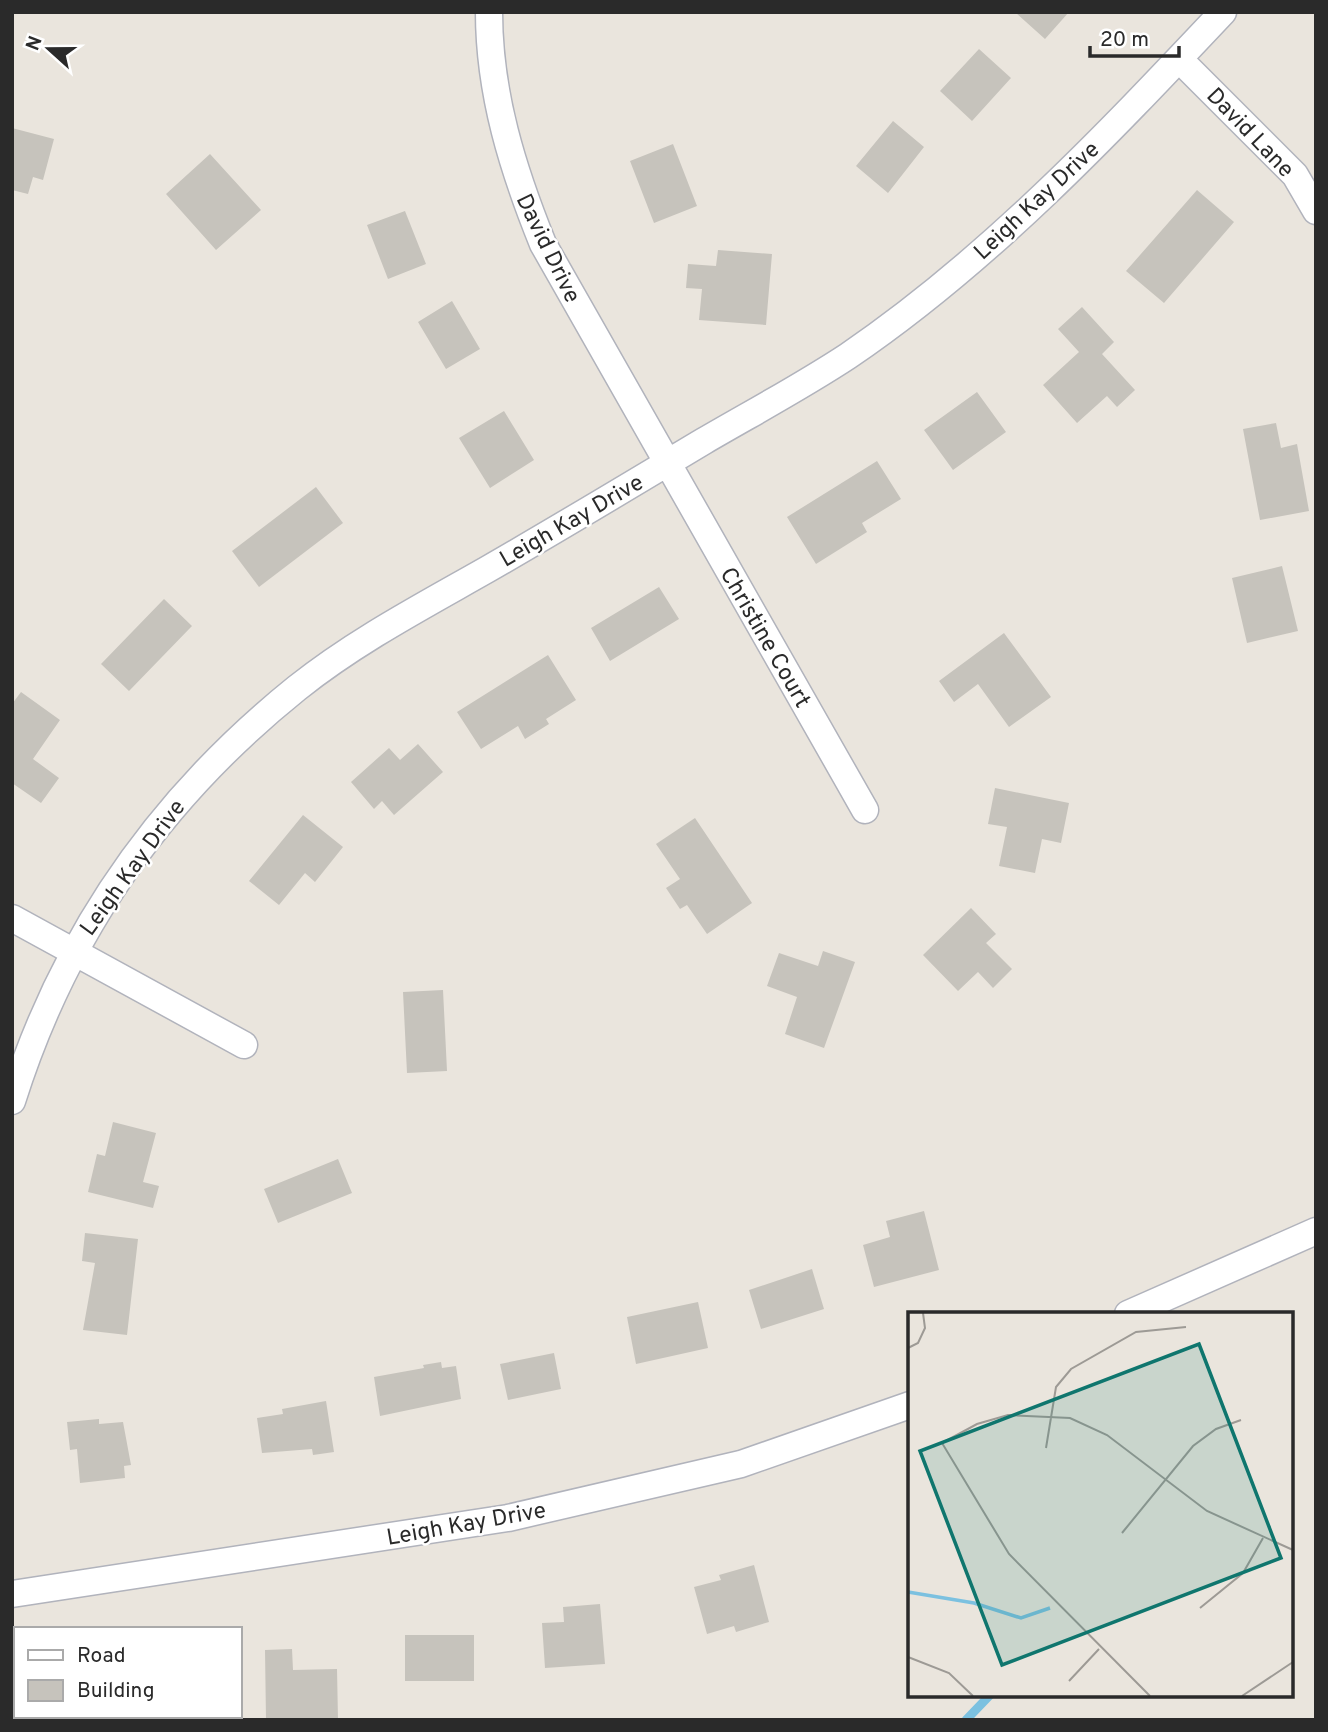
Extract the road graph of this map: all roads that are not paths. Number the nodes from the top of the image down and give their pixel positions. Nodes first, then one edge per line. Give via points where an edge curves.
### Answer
1 (489, 12) edge
2 (1223, 12) edge
3 (1178, 59) junction
4 (1316, 211) edge
5 (668, 463) junction
6 (865, 810) dead end
7 (12, 918) edge
8 (72, 953) junction
9 (244, 1045) dead end
10 (12, 1101) edge
11 (1316, 1231) edge
12 (1133, 1312) edge
13 (908, 1406) edge
14 (12, 1594) edge

1 - 5 street, David Drive via 500,114 520,187 543,244
2 - 3 street, Leigh Kay Drive
3 - 4 street, David Lane via 1295,175
3 - 5 street, Leigh Kay Drive via 1051,189 920,303 843,359
5 - 6 street, Christine Court
5 - 8 street, Leigh Kay Drive via 384,628 299,686 219,755 175,804 135,855
7 - 8 street
8 - 9 street
8 - 10 street, Leigh Kay Drive via 52,992
11 - 12 street
13 - 14 street, Leigh Kay Drive via 741,1464 508,1518

